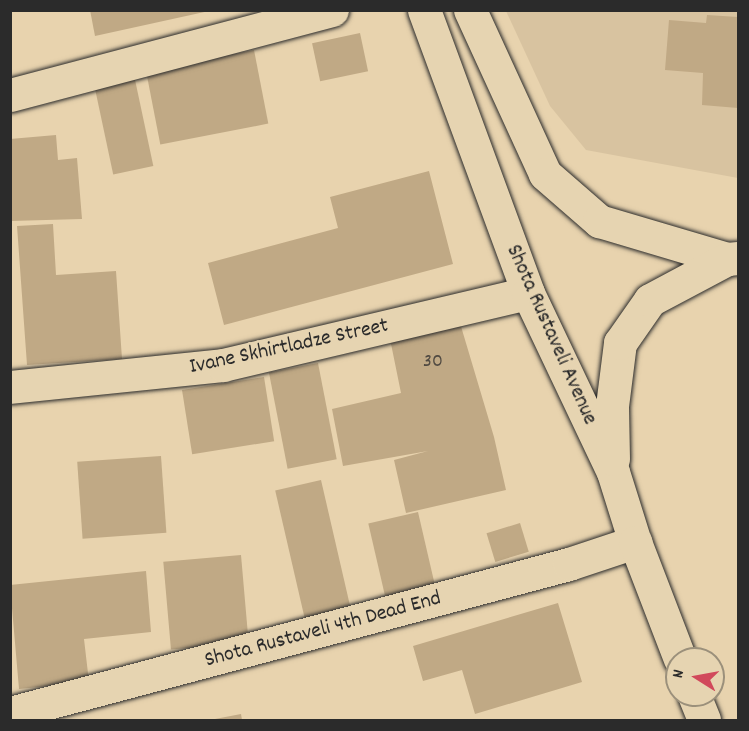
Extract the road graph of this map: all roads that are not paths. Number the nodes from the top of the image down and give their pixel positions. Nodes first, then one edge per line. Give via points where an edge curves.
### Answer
1 (332, 10) edge
2 (424, 10) edge
3 (470, 10) edge
4 (10, 95) edge
5 (733, 259) edge
6 (528, 293) junction
7 (10, 387) edge
8 (613, 472) junction
9 (635, 542) junction
10 (675, 647) edge
11 (10, 713) edge

1 - 4 street
2 - 6 street, Shota Rustaveli Avenue
3 - 5 street via 545,174 600,221
5 - 8 street via 650,300 620,343 612,406
6 - 7 street, Ivane Skhirtladze Street via 223,365
6 - 8 street, Shota Rustaveli Avenue
8 - 9 street, Shota Rustaveli Avenue
9 - 10 street, Shota Rustaveli Avenue
9 - 11 street, Shota Rustaveli 4th Dead End via 569,564

